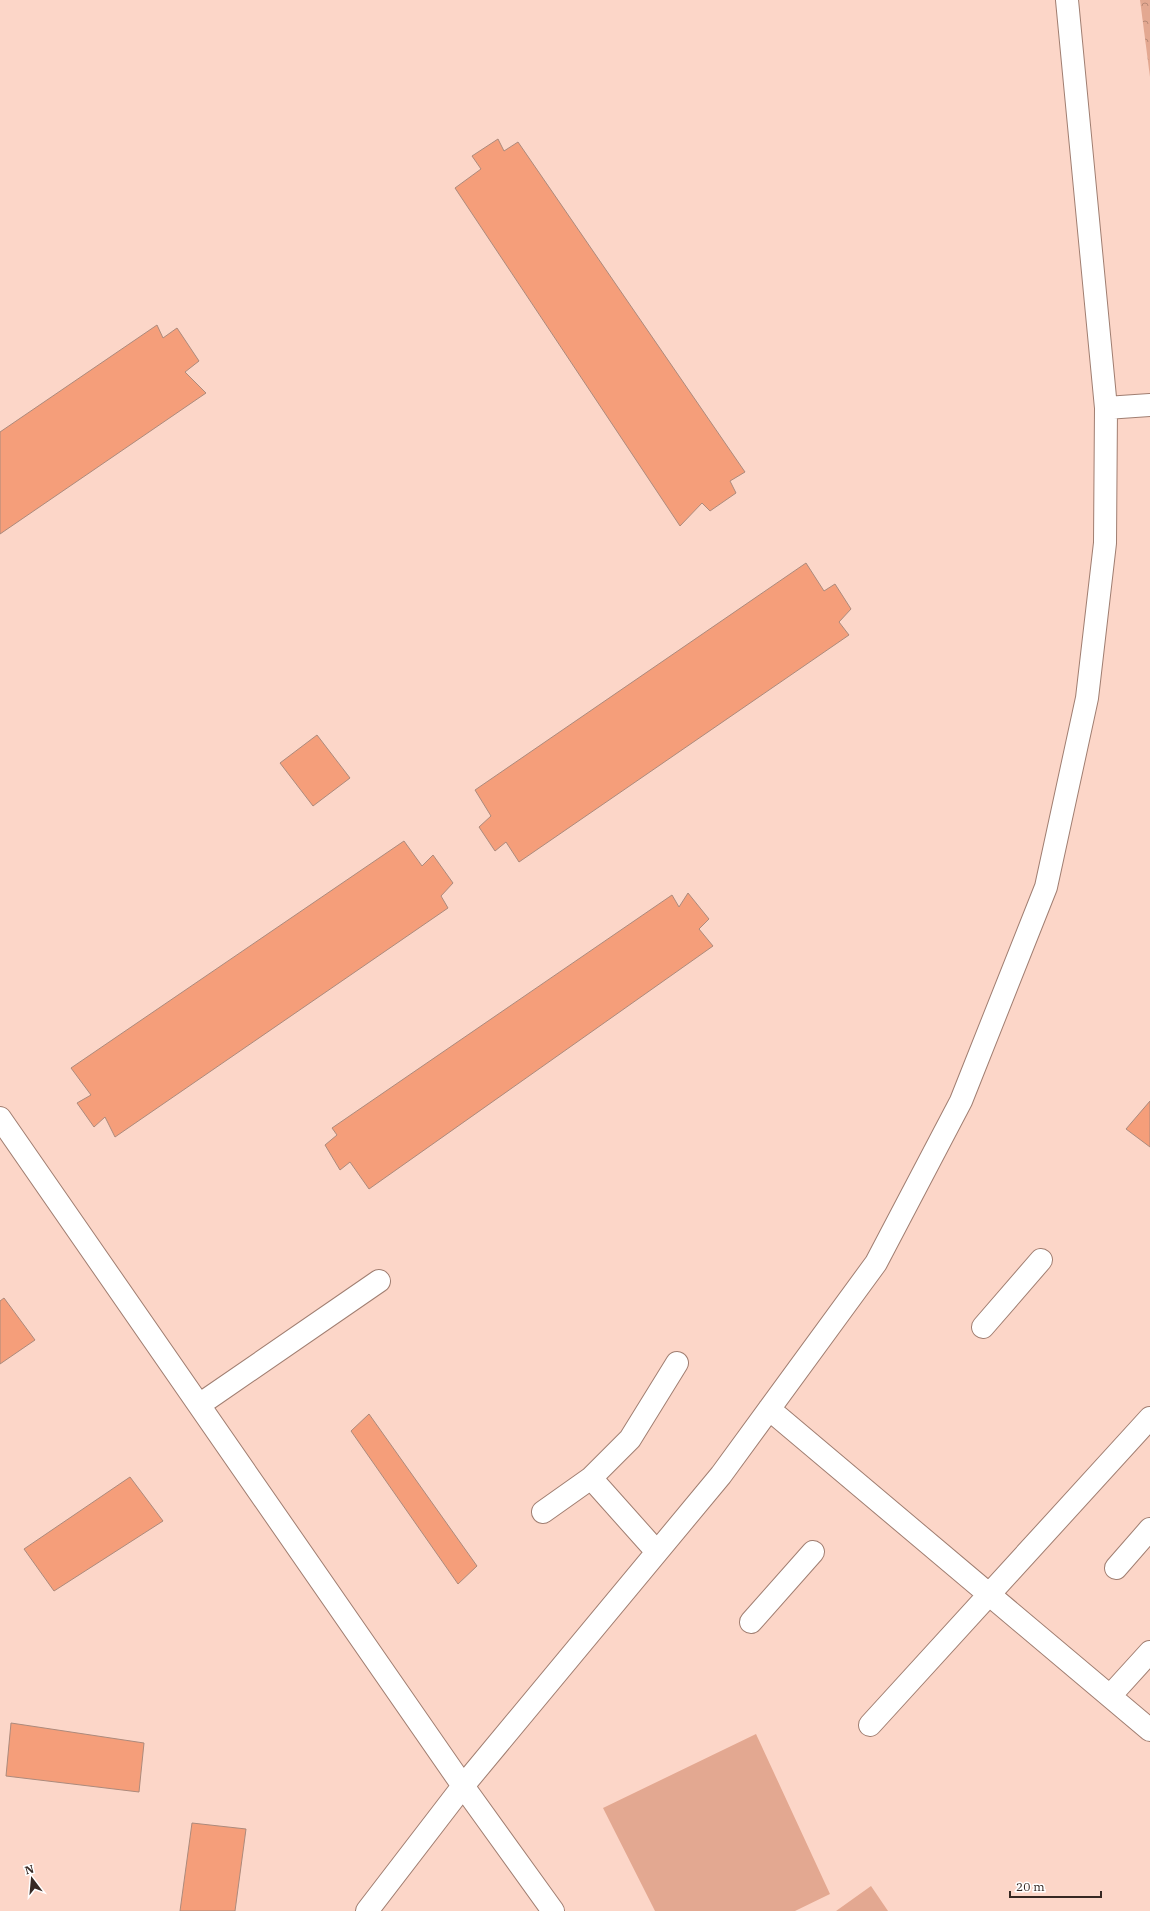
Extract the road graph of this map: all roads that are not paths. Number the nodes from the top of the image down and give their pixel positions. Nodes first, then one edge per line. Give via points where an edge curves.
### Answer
1 (1067, 0) edge
2 (1150, 405) edge
3 (1106, 408) junction
4 (0, 1118) edge
5 (1042, 1260) dead end
6 (379, 1281) dead end
7 (983, 1327) dead end
8 (678, 1362) dead end
9 (199, 1405) junction
10 (769, 1409) junction
11 (1150, 1418) edge
12 (592, 1478) junction
13 (543, 1512) dead end
14 (1150, 1529) edge
15 (657, 1552) junction
16 (813, 1552) dead end
17 (1116, 1568) dead end
18 (988, 1594) junction
19 (751, 1622) dead end
20 (1150, 1652) edge
21 (1110, 1696) junction
22 (870, 1725) dead end
23 (1150, 1730) edge
24 (463, 1786) junction
25 (367, 1911) edge
26 (553, 1911) edge

1 - 3 street
2 - 3 street
3 - 10 street via 1105,543 1087,698 1046,888 961,1101 876,1263
4 - 9 street
5 - 7 street
6 - 9 street
8 - 12 street via 630,1439
9 - 24 street
10 - 15 street via 721,1475
10 - 18 street
11 - 18 street
12 - 13 street
12 - 15 street
14 - 17 street
15 - 24 street
16 - 19 street
18 - 21 street
18 - 22 street
20 - 21 street
21 - 23 street
24 - 25 street
24 - 26 street

